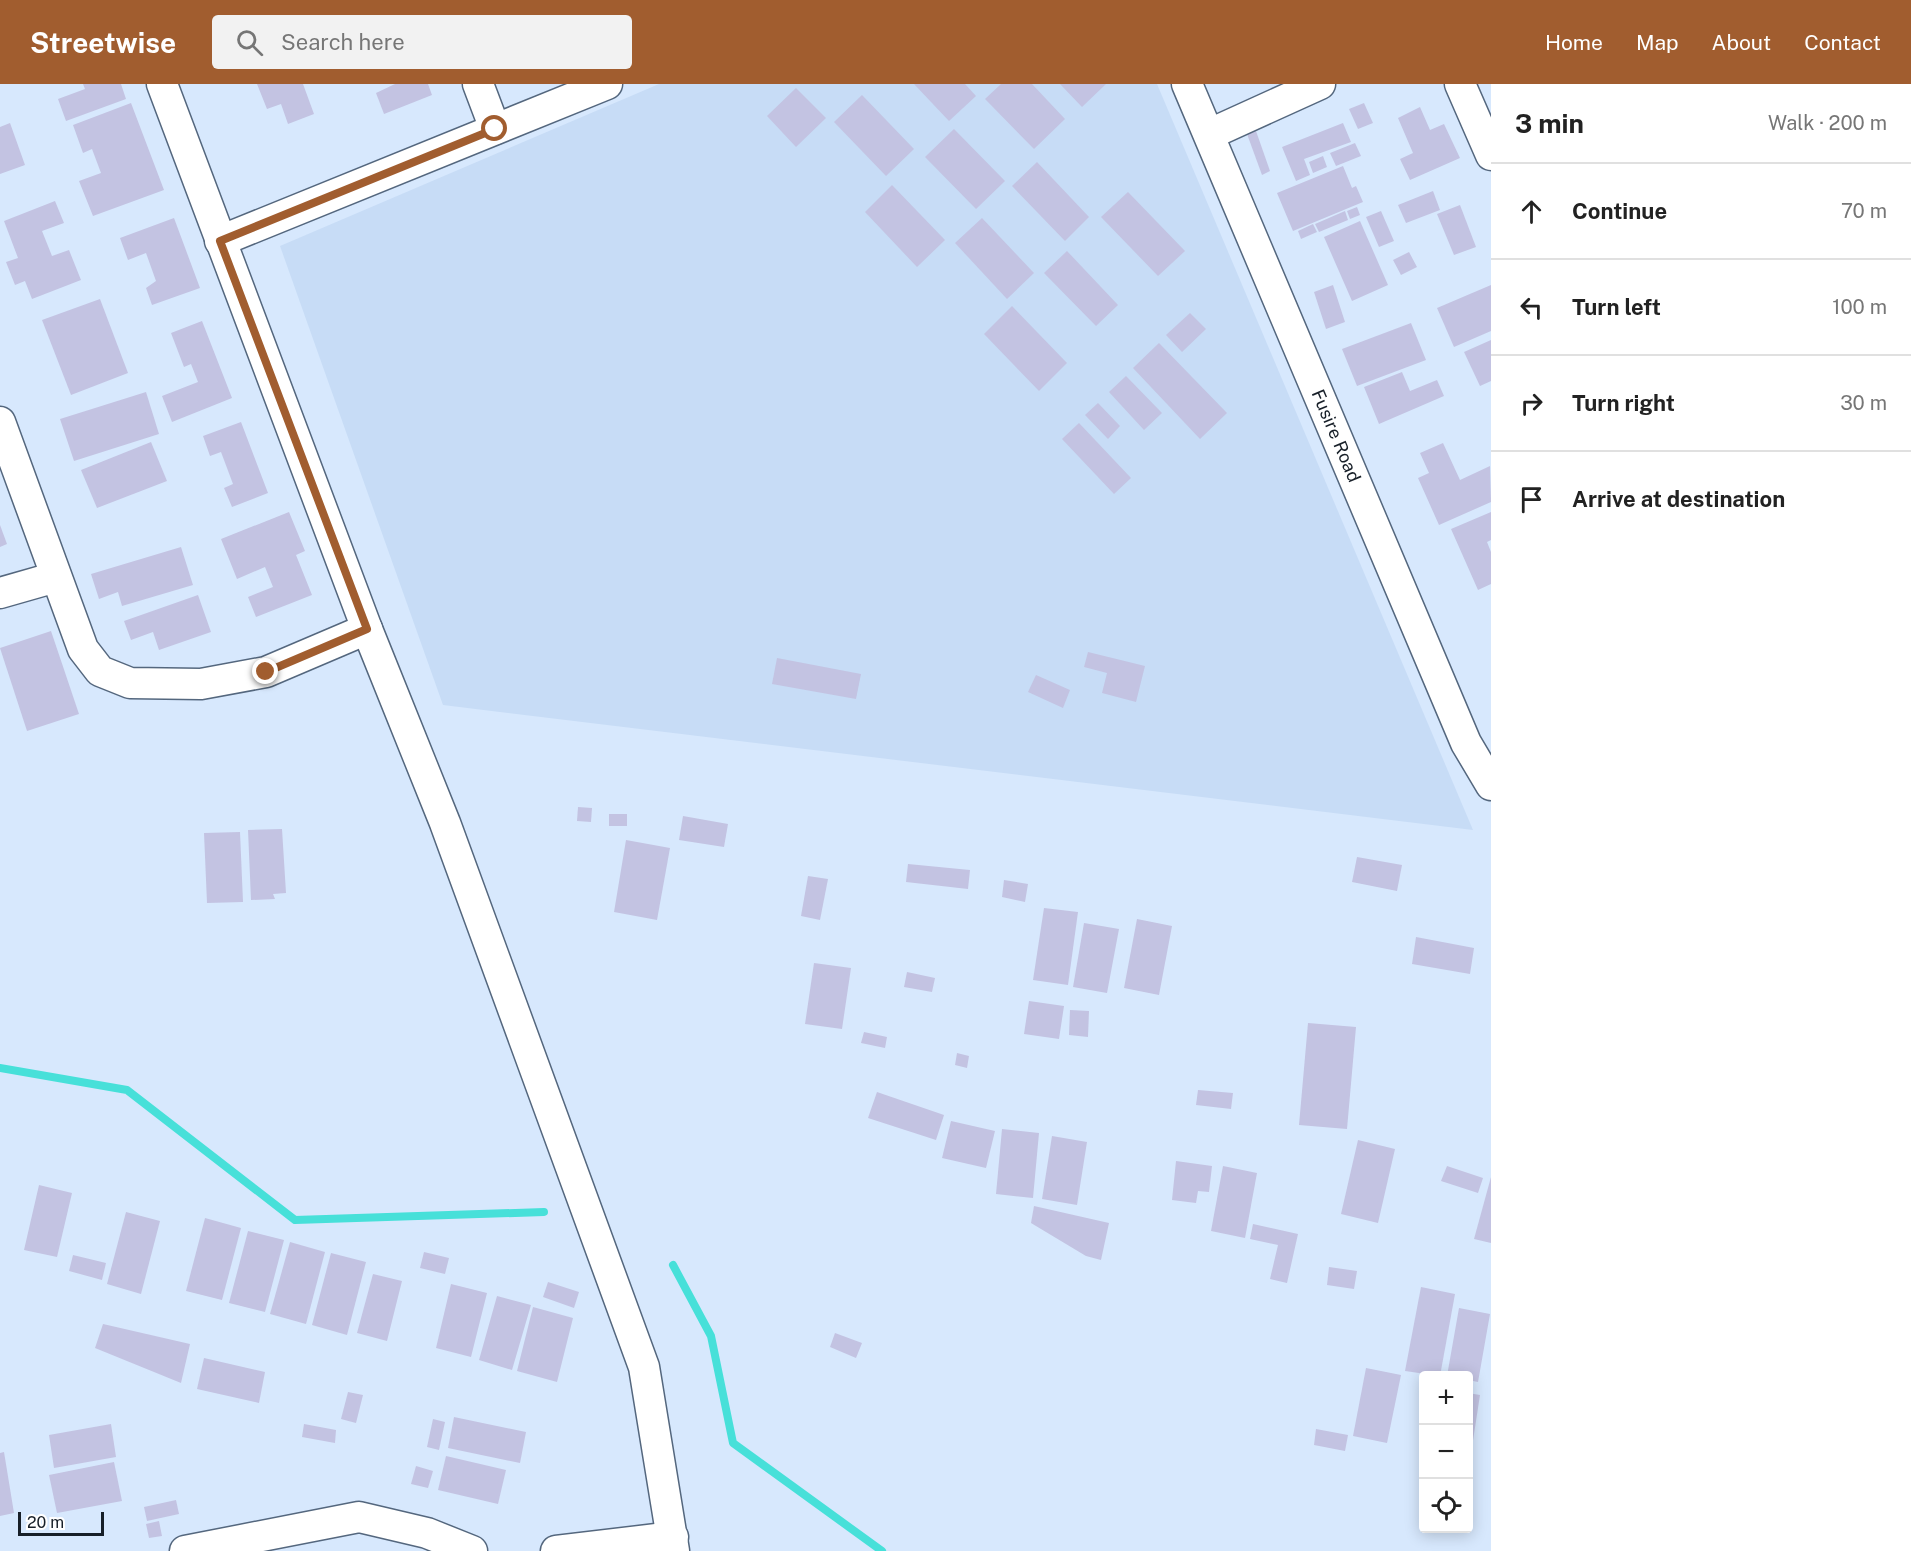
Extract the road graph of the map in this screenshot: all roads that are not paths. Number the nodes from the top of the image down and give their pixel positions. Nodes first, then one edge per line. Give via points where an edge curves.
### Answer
1 (162, 84) edge
2 (478, 84) edge
3 (607, 84) edge
4 (1188, 84) edge
5 (1320, 84) edge
6 (1461, 84) edge
7 (495, 129) junction
8 (1210, 134) junction
9 (1491, 155) edge
10 (220, 241) junction
11 (0, 422) edge
12 (56, 577) junction
13 (0, 592) edge
14 (367, 629) junction
15 (1491, 785) edge
16 (674, 1544) edge
17 (185, 1551) edge
18 (472, 1551) edge
19 (556, 1551) edge

1 - 10 street
2 - 7 street
3 - 7 street
4 - 8 street, Fusire Road
5 - 8 street
6 - 9 street
7 - 10 street
8 - 15 street, Fusire Road via 1466,743
10 - 14 street
11 - 12 street
12 - 13 street
12 - 14 street via 83,649 100,671 130,683 201,684 266,672
14 - 16 street via 454,845 644,1367
16 - 19 street
17 - 18 street via 359,1517 427,1533

